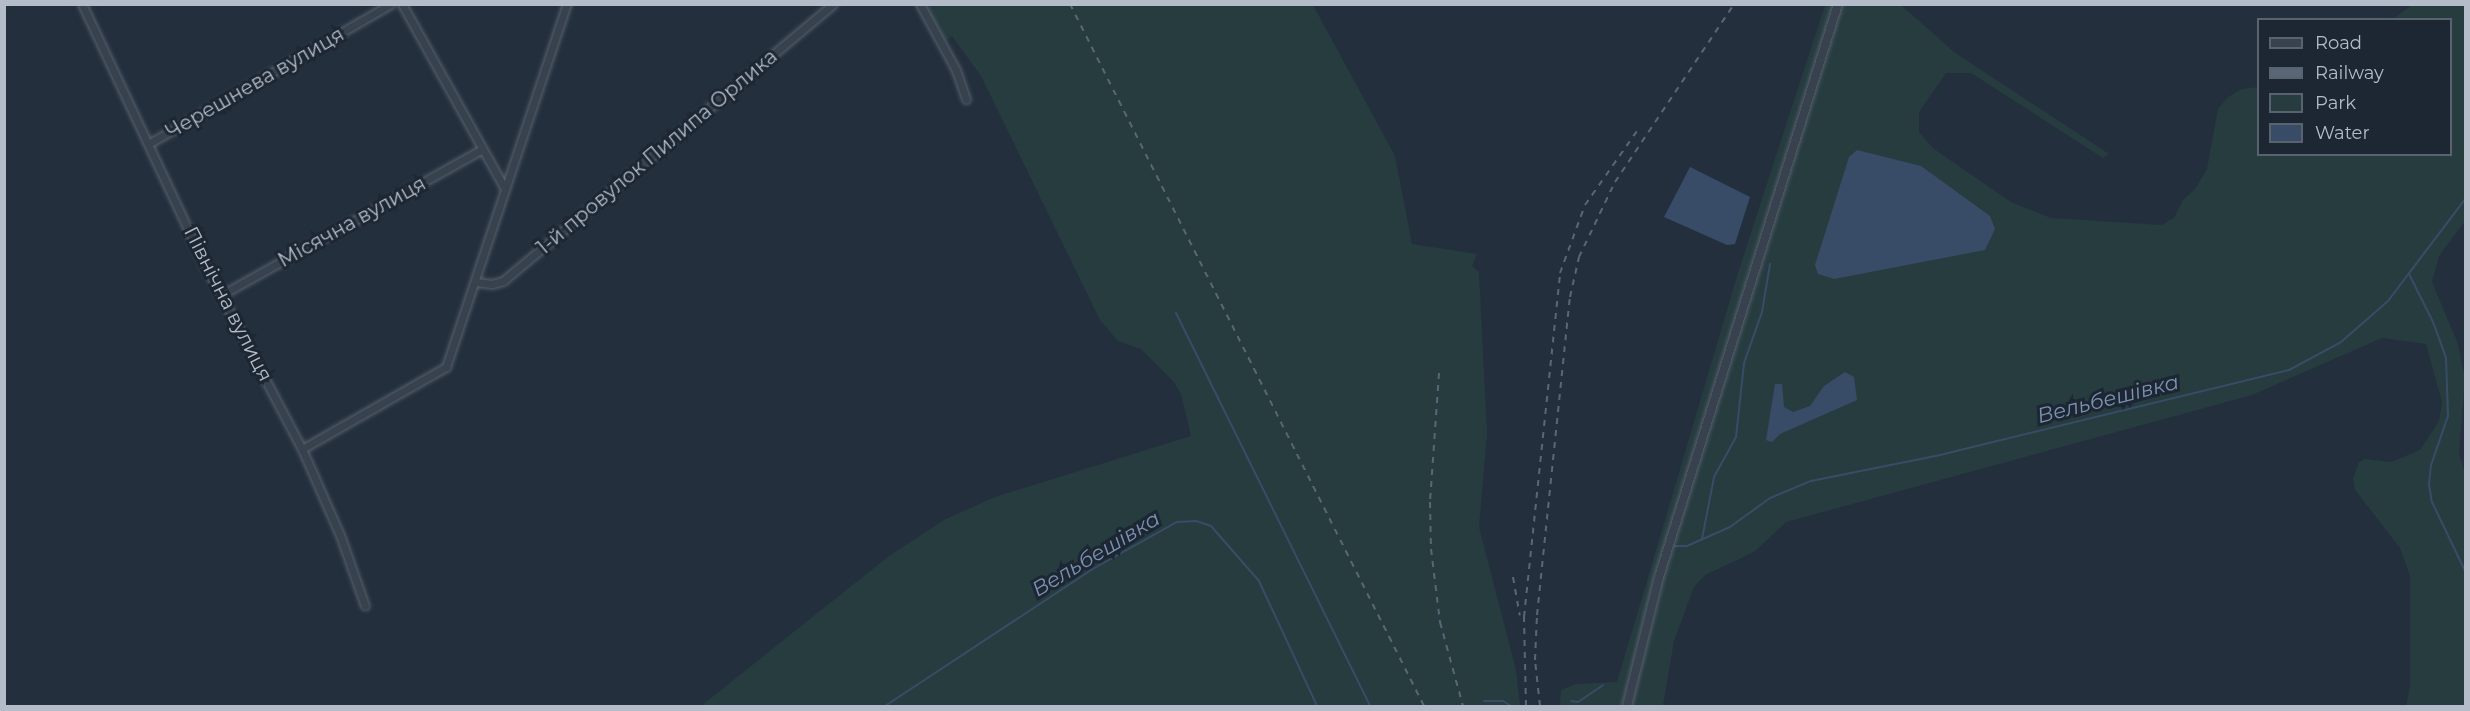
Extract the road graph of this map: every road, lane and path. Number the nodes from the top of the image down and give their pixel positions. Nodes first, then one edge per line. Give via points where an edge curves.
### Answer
1 (82, 4) edge
2 (391, 4) edge
3 (402, 4) edge
4 (567, 4) edge
5 (833, 4) edge
6 (920, 4) edge
7 (1838, 4) edge
8 (966, 99) dead end
9 (150, 143) junction
10 (481, 150) junction
11 (504, 187) junction
12 (476, 282) junction
13 (223, 294) junction
14 (302, 449) junction
15 (365, 606) dead end
16 (1627, 706) edge

1 - 9 street, Північна вулиця
2 - 9 street, Черешнева вулиця
3 - 10 street
4 - 11 street
5 - 12 street, 1-й провулок Пилипа Орлика via 503,281
6 - 8 street via 956,70
7 - 16 street via 1659,577
9 - 13 street, Північна вулиця
10 - 11 street
10 - 13 street, Місячна вулиця
11 - 12 street
12 - 14 street via 443,371
13 - 14 street, Північна вулиця
14 - 15 street, Північна вулиця via 340,535

